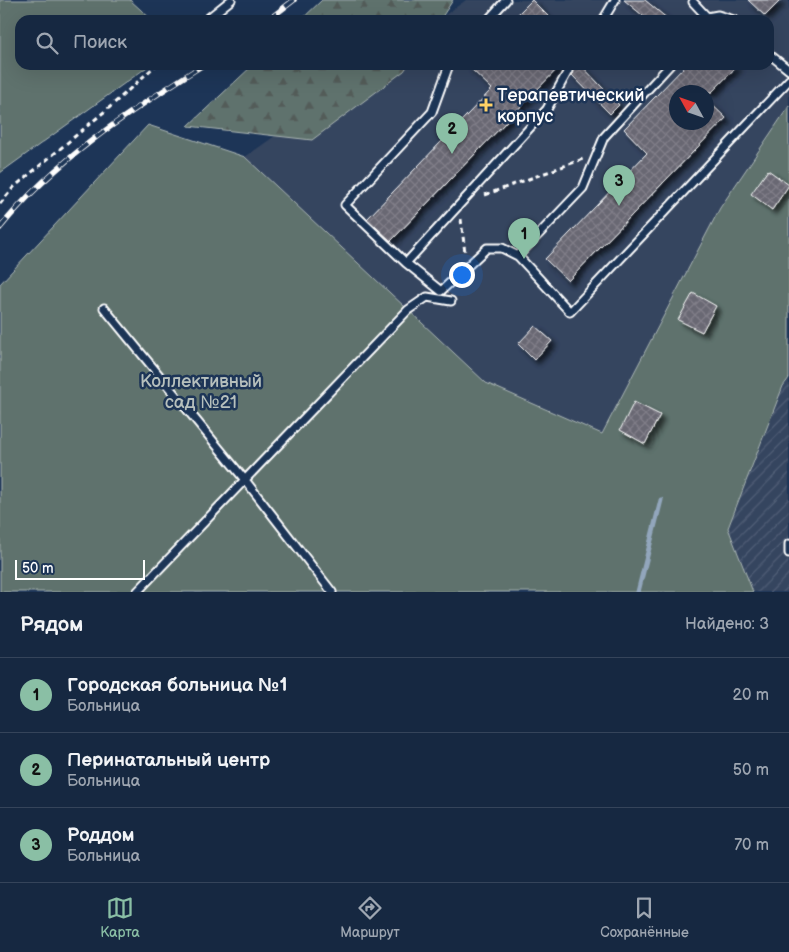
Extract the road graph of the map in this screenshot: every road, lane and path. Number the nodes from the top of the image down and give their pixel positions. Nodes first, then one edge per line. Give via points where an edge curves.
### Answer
1 (230, 0) edge
2 (506, 0) edge
3 (616, 0) edge
4 (693, 2) dead end
5 (212, 15) edge
6 (492, 15) edge
7 (606, 15) edge
8 (704, 15) edge
9 (774, 58) edge
10 (151, 70) edge
11 (447, 70) edge
12 (665, 70) edge
13 (789, 70) edge
14 (568, 71) dead end
15 (789, 80) edge
16 (598, 153) junction
17 (0, 204) edge
18 (459, 204) junction
19 (518, 256) junction
20 (406, 263) junction
21 (467, 268) junction
22 (451, 301) dead end
23 (104, 308) dead end
24 (245, 480) junction
25 (789, 544) edge
26 (789, 553) edge
27 (137, 592) edge
28 (332, 592) edge

1 - 5 lane
2 - 6 lane
3 - 7 lane
4 - 8 lane
9 - 13 lane
10 - 17 path via 14,188
11 - 20 lane via 432,112 345,205
12 - 16 lane via 604,137
14 - 18 lane via 547,109
15 - 19 lane via 570,312
16 - 18 path
16 - 19 lane via 583,188
18 - 20 lane
18 - 21 path
19 - 21 lane via 502,248 487,248
20 - 21 lane via 441,291
22 - 24 lane via 427,297 408,310
23 - 24 lane
24 - 27 lane
24 - 28 lane
25 - 26 lane

